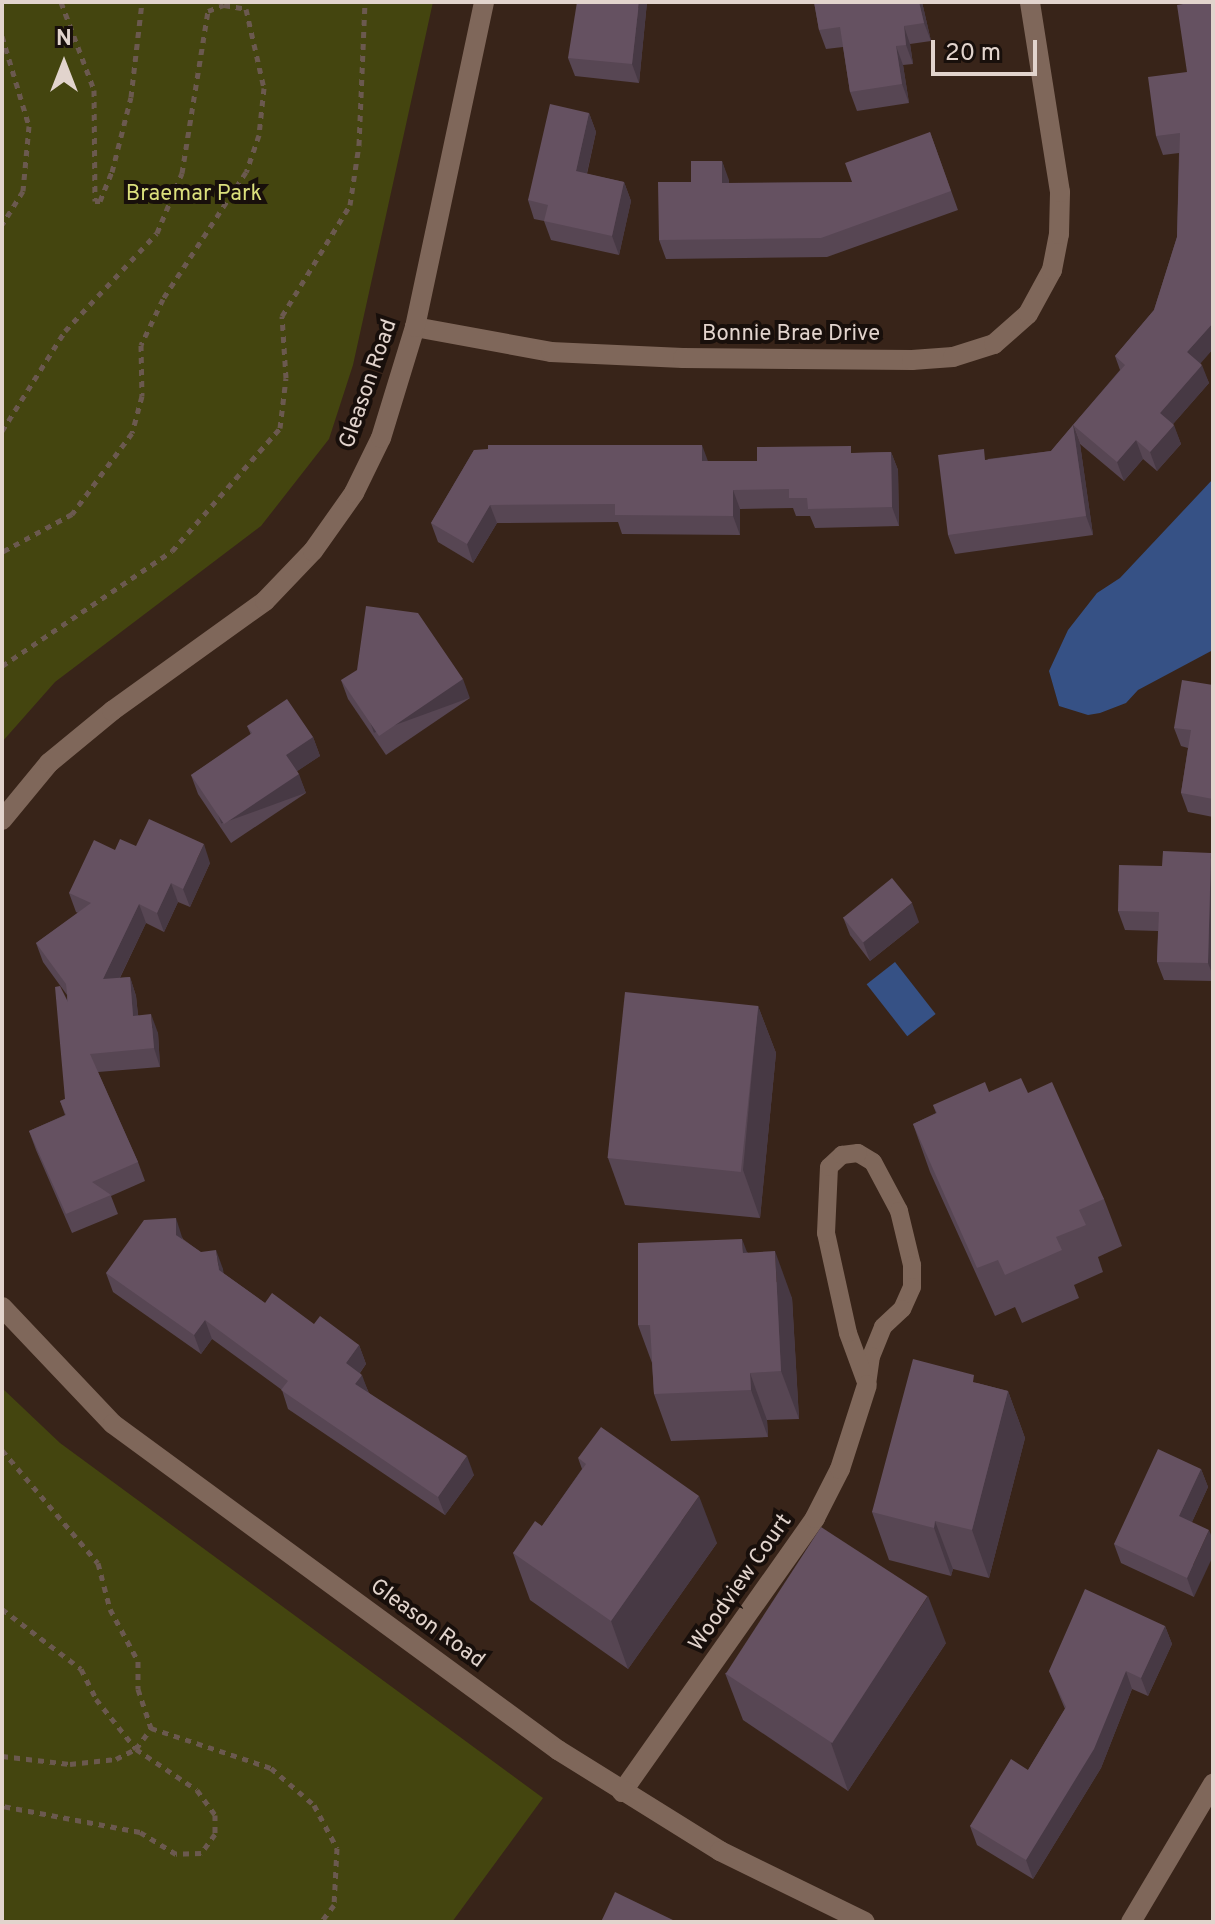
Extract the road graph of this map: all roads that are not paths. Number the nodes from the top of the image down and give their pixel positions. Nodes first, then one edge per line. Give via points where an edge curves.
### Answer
1 (484, 2) edge
2 (1030, 2) edge
3 (415, 327) junction
4 (2, 820) edge
5 (2, 1307) edge
6 (867, 1385) junction
7 (1213, 1784) edge
8 (622, 1792) junction
9 (851, 1919) edge
10 (1131, 1922) edge

1 - 3 street, Gleason Road
2 - 3 street, Bonnie Brae Drive via 1060,192 1052,270 1028,314 994,344 953,357 683,358 551,352
3 - 4 street, Gleason Road via 381,438 354,493 313,551 265,601 49,763
5 - 8 street, Gleason Road via 113,1424
6 - 6 lane via 848,1333 826,1233 829,1167 842,1155 858,1153 873,1162 899,1211 912,1265 912,1287 902,1309 883,1327
6 - 8 street, Woodview Court via 840,1469 815,1518
7 - 10 street
8 - 9 street, Gleason Road via 720,1851

